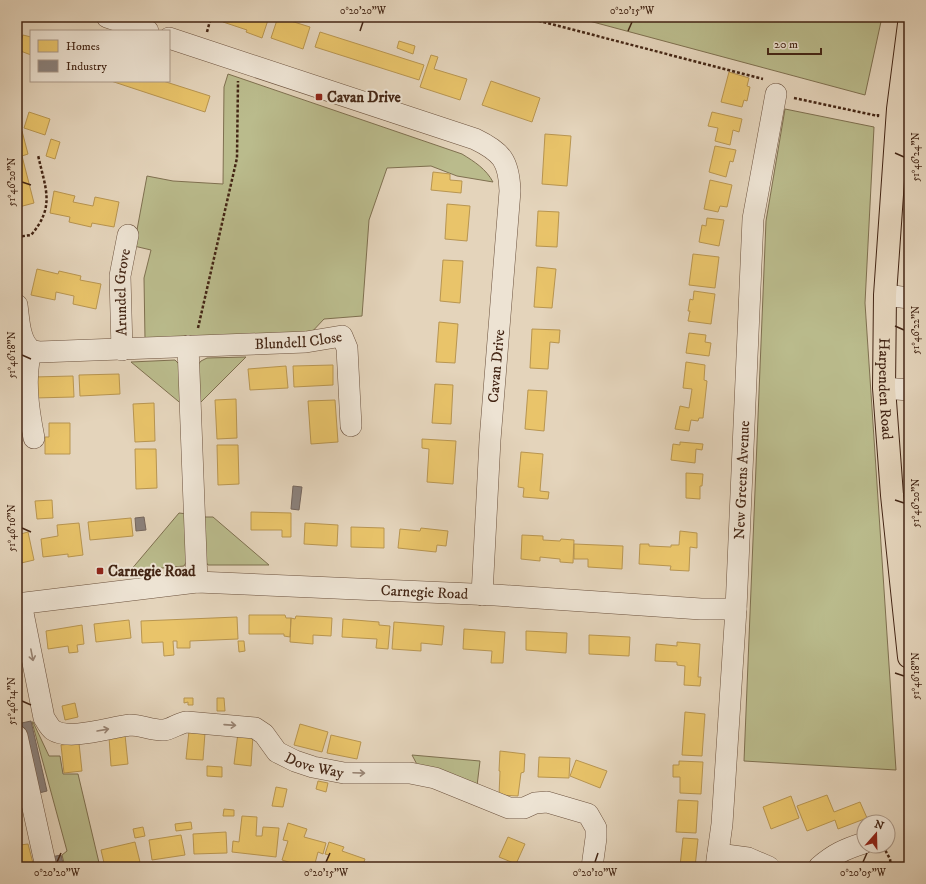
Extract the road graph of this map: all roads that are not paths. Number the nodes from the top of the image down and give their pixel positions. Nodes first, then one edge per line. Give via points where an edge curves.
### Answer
1 (106, 17) edge
2 (909, 24) edge
3 (145, 30) edge
4 (170, 38) edge
5 (776, 94) road end
6 (128, 235) dead end
7 (885, 295) junction
8 (909, 298) edge
9 (17, 306) edge
10 (191, 346) junction
11 (31, 350) junction
12 (122, 350) junction
13 (884, 388) junction
14 (909, 390) edge
15 (350, 426) dead end
16 (34, 438) dead end
17 (197, 582) junction
18 (482, 595) junction
19 (19, 603) edge
20 (736, 609) junction
21 (909, 657) edge
22 (17, 736) edge
23 (856, 845) edge
24 (717, 861) edge
25 (822, 864) edge
26 (46, 867) edge
27 (592, 867) edge
28 (769, 867) edge

1 - 3 street
2 - 7 main road, Harpenden Road via 898,109
4 - 18 street, Cavan Drive via 475,139 498,153 508,169 510,191 490,440
5 - 20 street, New Greens Avenue via 753,220
6 - 12 street, Arundel Grove via 120,276
7 - 8 street
7 - 13 main road, Harpenden Road
9 - 11 street via 21,333
10 - 12 street, Blundell Close
10 - 15 street, Blundell Close via 306,342 342,336 347,348
10 - 17 street
11 - 12 street, Blundell Close via 50,353
11 - 16 street via 27,381
13 - 14 street
13 - 21 main road, Harpenden Road
17 - 18 street, Carnegie Road
17 - 19 street, Carnegie Road
18 - 20 street, Carnegie Road
19 -> 27 street, Dove Way via 44,718 48,725 58,732 75,734 130,725 164,730 187,722 254,728 267,737 277,752 313,767 344,773 410,773 436,778 509,808 524,808 535,803 547,802 588,814 596,828
20 - 24 street, New Greens Avenue via 722,824
22 - 26 street
23 - 25 street via 846,848
24 - 28 street via 748,858

